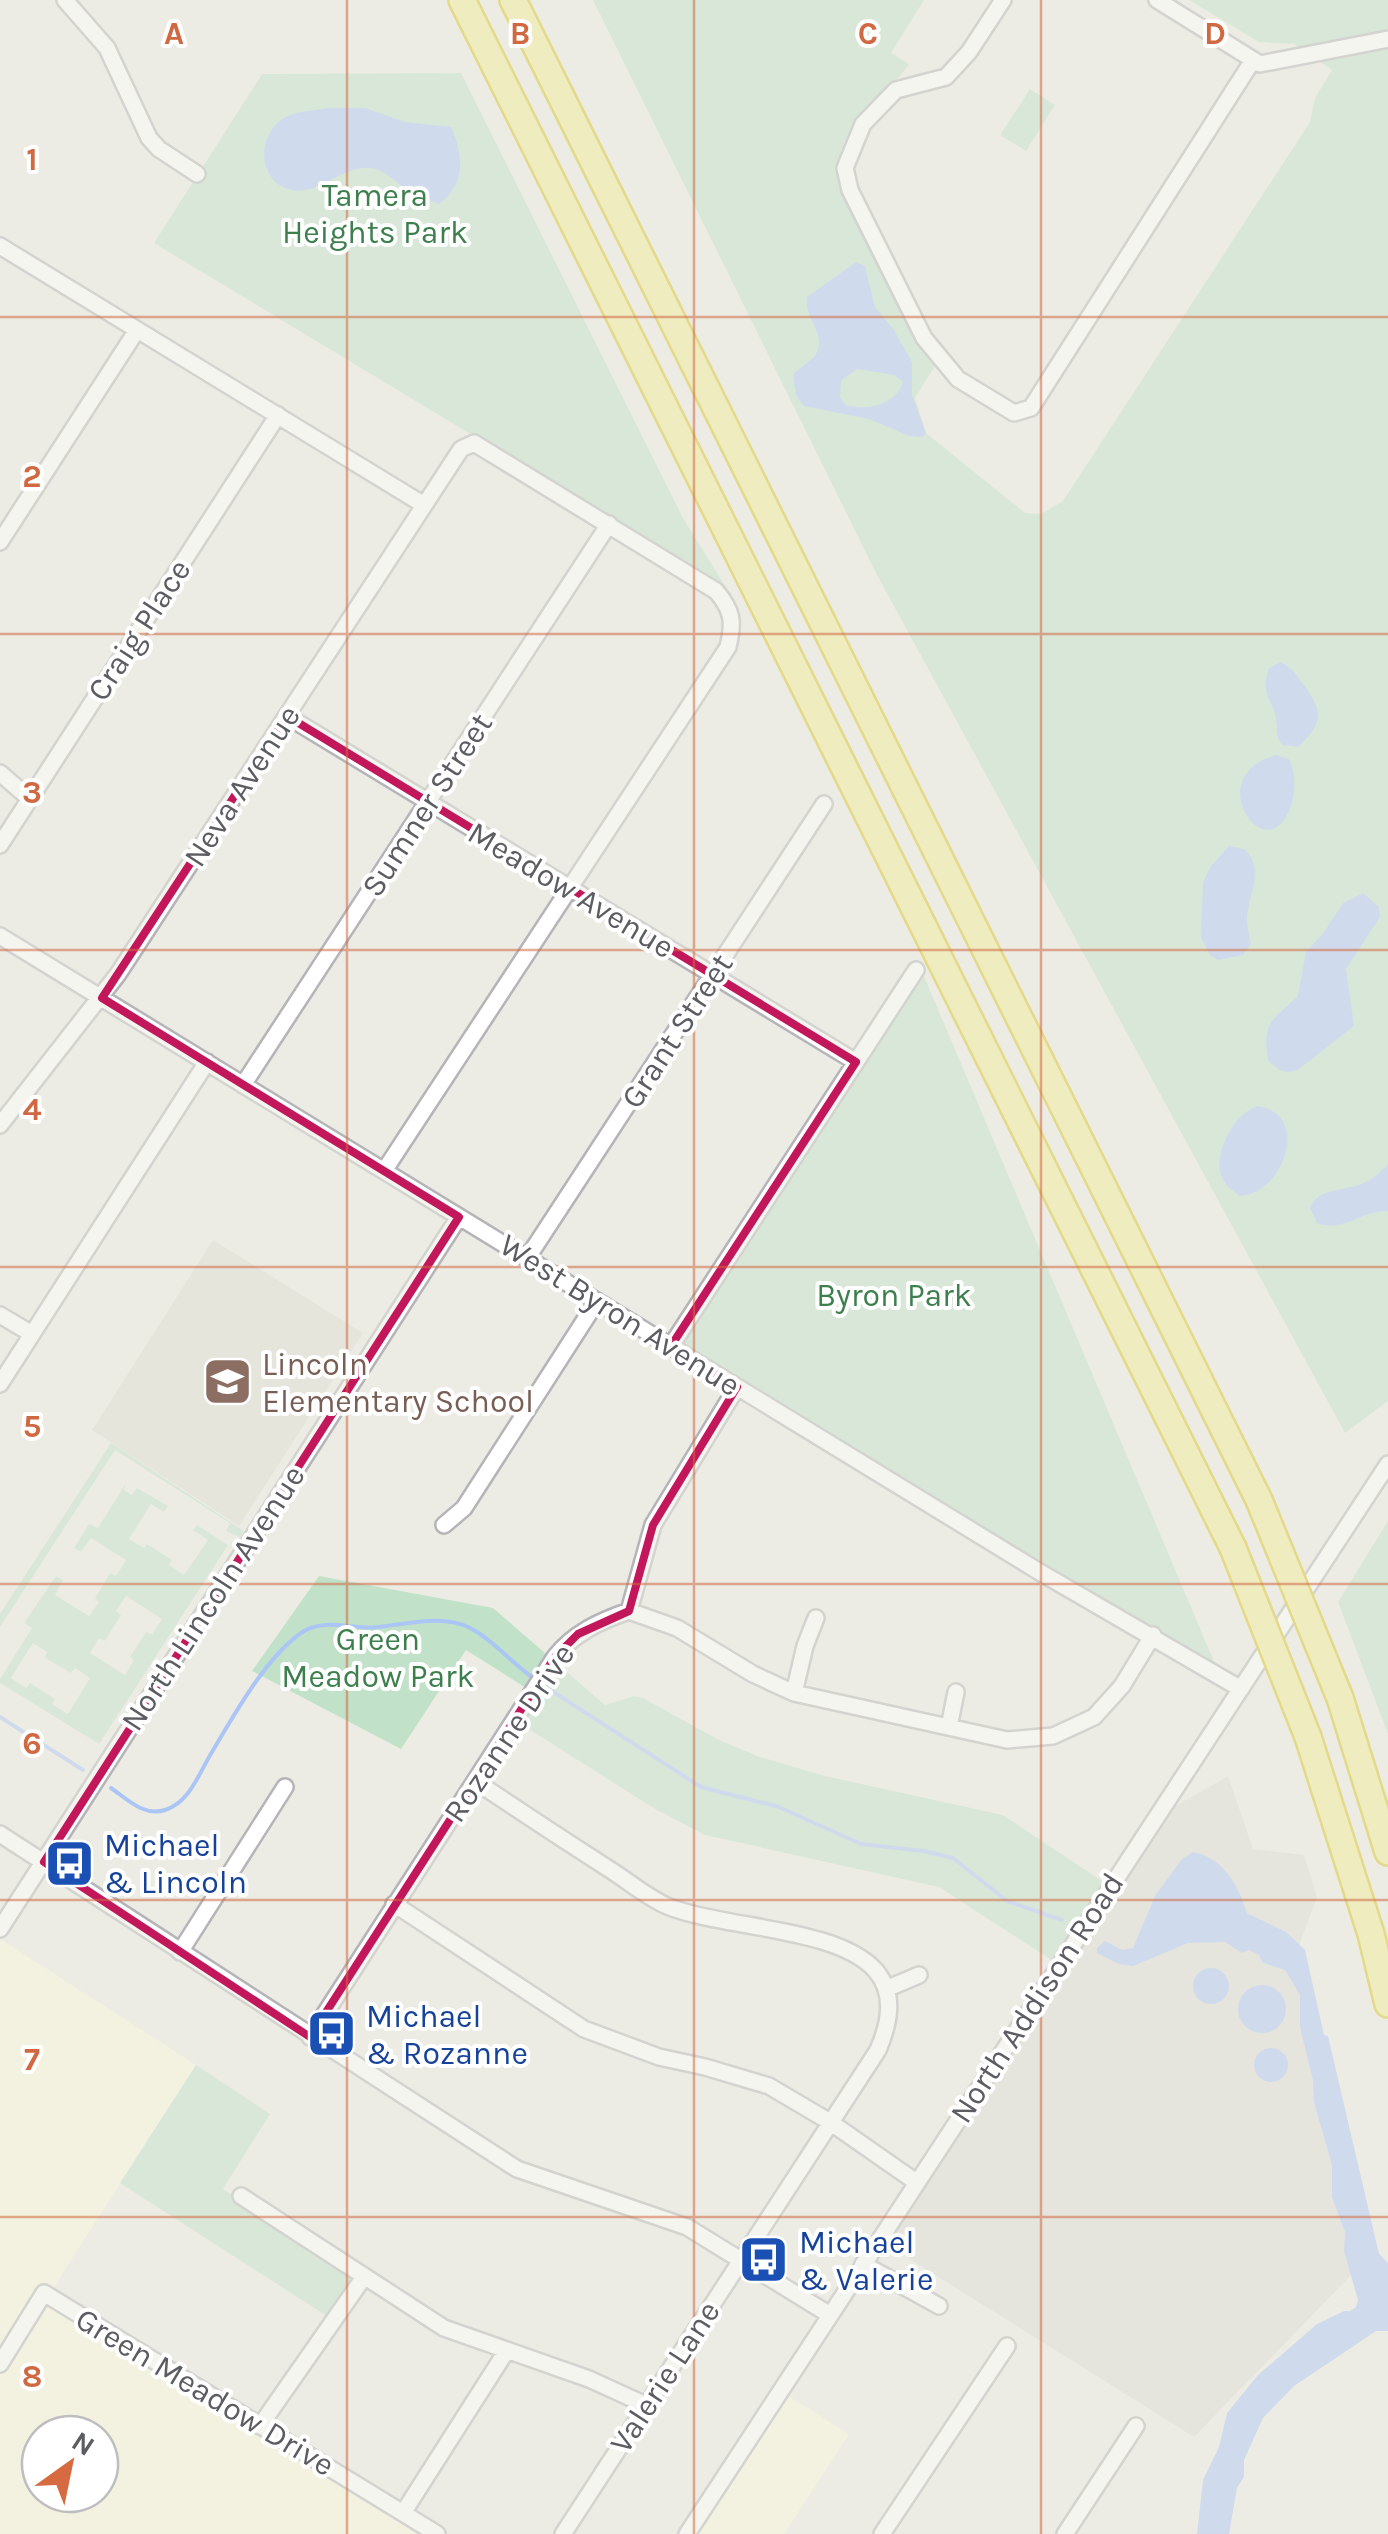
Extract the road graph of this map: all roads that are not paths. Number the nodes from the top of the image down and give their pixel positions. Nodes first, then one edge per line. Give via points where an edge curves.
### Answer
1 (462, 0) edge
2 (514, 0) edge
3 (1003, 0) edge
4 (1157, 0) edge
5 (70, 1) edge
6 (1388, 39) edge
7 (1256, 62) junction
8 (197, 174) dead end
9 (0, 246) edge
10 (137, 330) junction
11 (278, 414) junction
12 (424, 505) junction
13 (609, 524) junction
14 (0, 542) edge
15 (288, 716) junction
16 (0, 773) edge
17 (30, 798) junction
18 (427, 804) junction
19 (824, 804) dead end
20 (0, 845) edge
21 (570, 890) junction
22 (0, 936) edge
23 (916, 970) dead end
24 (713, 976) junction
25 (102, 998) junction
26 (207, 1062) junction
27 (856, 1062) junction
28 (244, 1085) junction
29 (0, 1125) edge
30 (384, 1171) junction
31 (459, 1216) junction
32 (528, 1257) junction
33 (597, 1301) junction
34 (0, 1315) edge
35 (32, 1334) junction
36 (671, 1346) junction
37 (0, 1384) edge
38 (737, 1387) junction
39 (1388, 1464) edge
40 (444, 1525) dead end
41 (629, 1610) junction
42 (816, 1618) dead end
43 (1152, 1635) junction
44 (1242, 1690) junction
45 (956, 1692) dead end
46 (794, 1694) junction
47 (949, 1727) junction
48 (1071, 1730) junction
49 (1076, 1749) dead end
50 (475, 1781) junction
51 (284, 1787) dead end
52 (0, 1834) edge
53 (1388, 1852) edge
54 (44, 1862) junction
55 (394, 1904) junction
56 (0, 1929) edge
57 (180, 1952) junction
58 (919, 1975) dead end
59 (886, 1989) junction
60 (1388, 2004) edge
61 (310, 2037) junction
62 (830, 2122) junction
63 (916, 2182) junction
64 (241, 2196) dead end
65 (741, 2260) junction
66 (863, 2264) junction
67 (364, 2277) junction
68 (940, 2306) dead end
69 (830, 2315) junction
70 (1007, 2346) dead end
71 (506, 2350) junction
72 (0, 2364) edge
73 (646, 2405) junction
74 (260, 2426) junction
75 (1136, 2426) dead end
76 (402, 2512) junction
77 (693, 2532) edge
78 (437, 2534) edge
79 (563, 2534) edge
80 (882, 2534) edge
81 (1065, 2534) edge

1 - 60 highway, bridge via 1233,1548 1308,1737
2 - 53 highway, bridge via 1259,1500 1340,1698
3 - 7 street via 946,78 896,90 874,112 845,168 924,338 958,379 1014,413 1032,408
4 - 7 street
5 - 8 street via 107,48 148,138
6 - 7 street
9 - 10 street
10 - 11 street
10 - 14 street
11 - 12 street
11 - 17 street, Craig Place
12 - 13 street, Neva Avenue via 461,449 474,443
12 - 15 street, Neva Avenue
13 - 18 street, Sumner Street
13 - 21 street via 716,592 734,624 728,648
15 - 18 street, Meadow Avenue
15 - 25 street, Neva Avenue
16 - 17 street
17 - 20 street, Craig Place
18 - 21 street, Meadow Avenue
18 - 28 street, Sumner Street
19 - 24 street, Grant Street
21 - 24 street, Meadow Avenue
21 - 30 street
22 - 25 street, West Byron Avenue
23 - 27 street
24 - 27 street, Meadow Avenue
24 - 32 street, Grant Street
25 - 26 street, West Byron Avenue
25 - 29 street, Neva Avenue
26 - 28 street, West Byron Avenue
26 - 35 street
27 - 36 street
28 - 30 street, West Byron Avenue
30 - 31 street, West Byron Avenue
31 - 32 street, West Byron Avenue
31 - 54 street, North Lincoln Avenue
32 - 33 street, West Byron Avenue
33 - 36 street, West Byron Avenue
33 - 40 street via 464,1508
34 - 35 street
35 - 37 street
36 - 38 street, West Byron Avenue
38 - 41 street via 653,1525
38 - 43 street, West Byron Avenue
39 - 44 street, North Addison Road
41 - 46 street via 677,1628
41 - 50 street, Rozanne Drive via 564,1645
42 - 46 street
43 - 44 street, West Byron Avenue
43 - 48 street via 1109,1703
44 - 63 street, North Addison Road
45 - 47 street
46 - 47 street
47 - 48 street via 1006,1740
48 - 49 street
50 - 55 street, Rozanne Drive
50 - 59 street via 665,1905 842,1947 877,1972
51 - 57 street
52 - 54 street
54 - 56 street, North Lincoln Avenue
54 - 57 street
55 - 61 street, Rozanne Drive
55 - 62 street via 595,2034 749,2079
57 - 61 street
58 - 59 street
59 - 62 street, Valerie Lane via 890,2014 878,2050
61 - 65 street via 517,2169 687,2228
62 - 63 street
62 - 65 street, Valerie Lane
63 - 66 street, North Addison Road
64 - 67 street
65 - 69 street
65 - 73 street, Valerie Lane
66 - 68 street
66 - 69 street, North Addison Road
67 - 71 street via 444,2328
67 - 74 street
69 - 77 street, North Addison Road
70 - 80 street
71 - 73 street
71 - 76 street
72 - 74 street, Green Meadow Drive via 44,2294
73 - 79 street, Valerie Lane
74 - 76 street, Green Meadow Drive
75 - 81 street
76 - 78 street, Green Meadow Drive

